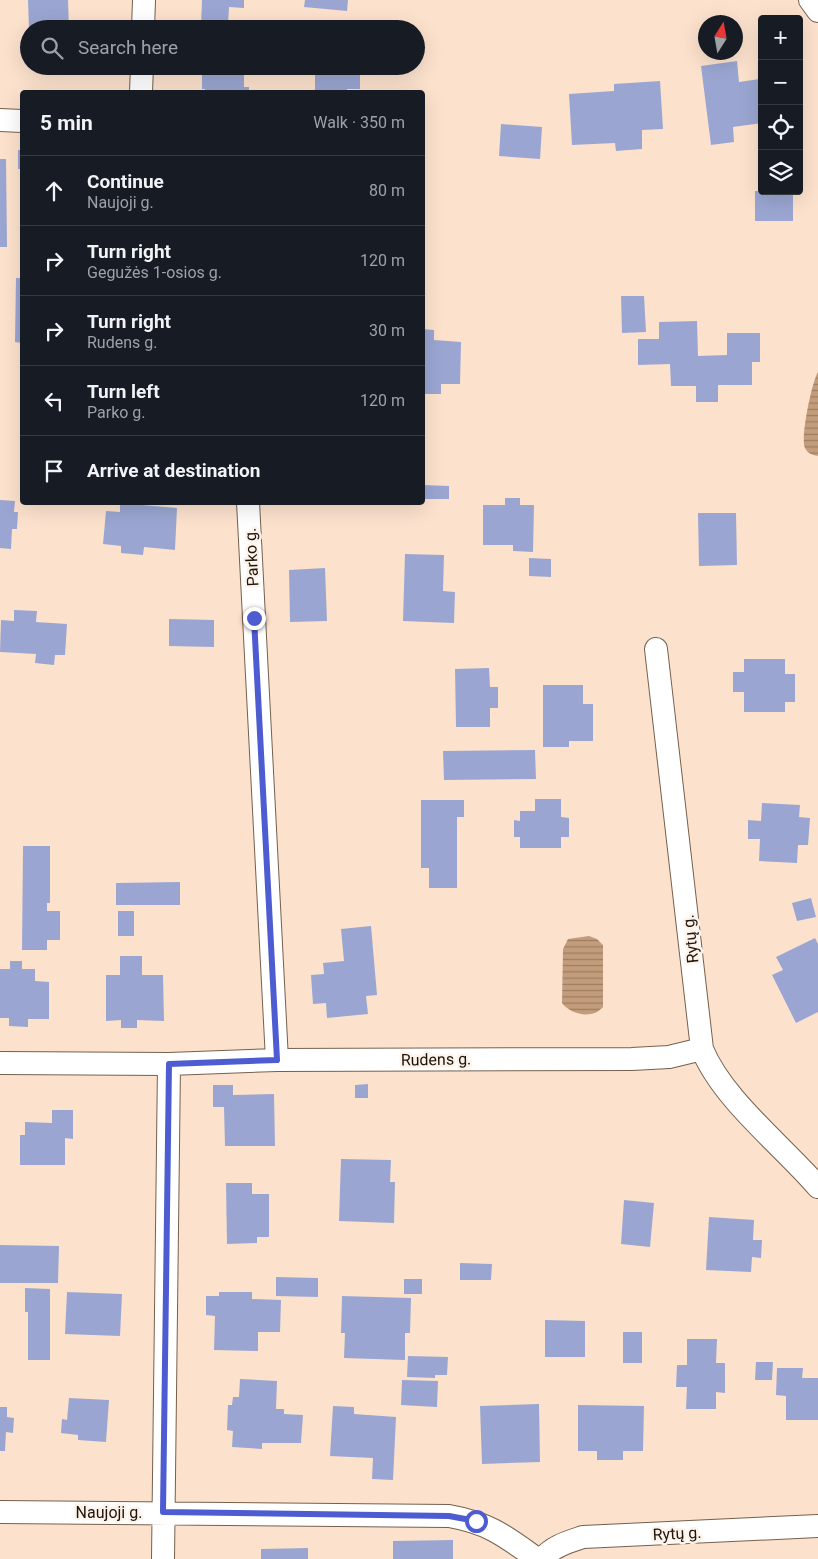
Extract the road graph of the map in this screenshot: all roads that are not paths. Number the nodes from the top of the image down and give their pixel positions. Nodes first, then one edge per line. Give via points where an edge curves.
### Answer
1 (144, 0) edge
2 (810, 0) edge
3 (818, 11) edge
4 (143, 20) edge
5 (142, 75) edge
6 (141, 90) edge
7 (0, 120) edge
8 (20, 121) edge
9 (248, 505) edge
10 (656, 649) dead end
11 (702, 1049) junction
12 (277, 1060) junction
13 (0, 1064) edge
14 (169, 1064) junction
15 (818, 1187) edge
16 (0, 1512) edge
17 (163, 1512) junction
18 (818, 1526) edge
19 (163, 1559) edge
20 (537, 1559) edge
21 (542, 1559) edge

1 - 4 street
2 - 3 street
5 - 6 street
7 - 8 street
9 - 12 street, Parko g.
10 - 11 street, Rytų g.
11 - 12 street, Rudens g. via 669,1057 632,1059
11 - 15 street, Rytų g. via 710,1068 725,1088
12 - 14 street, Rudens g.
13 - 14 street, Rudens g.
14 - 17 street
16 - 17 street, Naujoji g.
17 - 19 street
17 - 20 street, Naujoji g. via 449,1516 476,1521 500,1532
18 - 21 street, Rytų g. via 583,1537 561,1545

